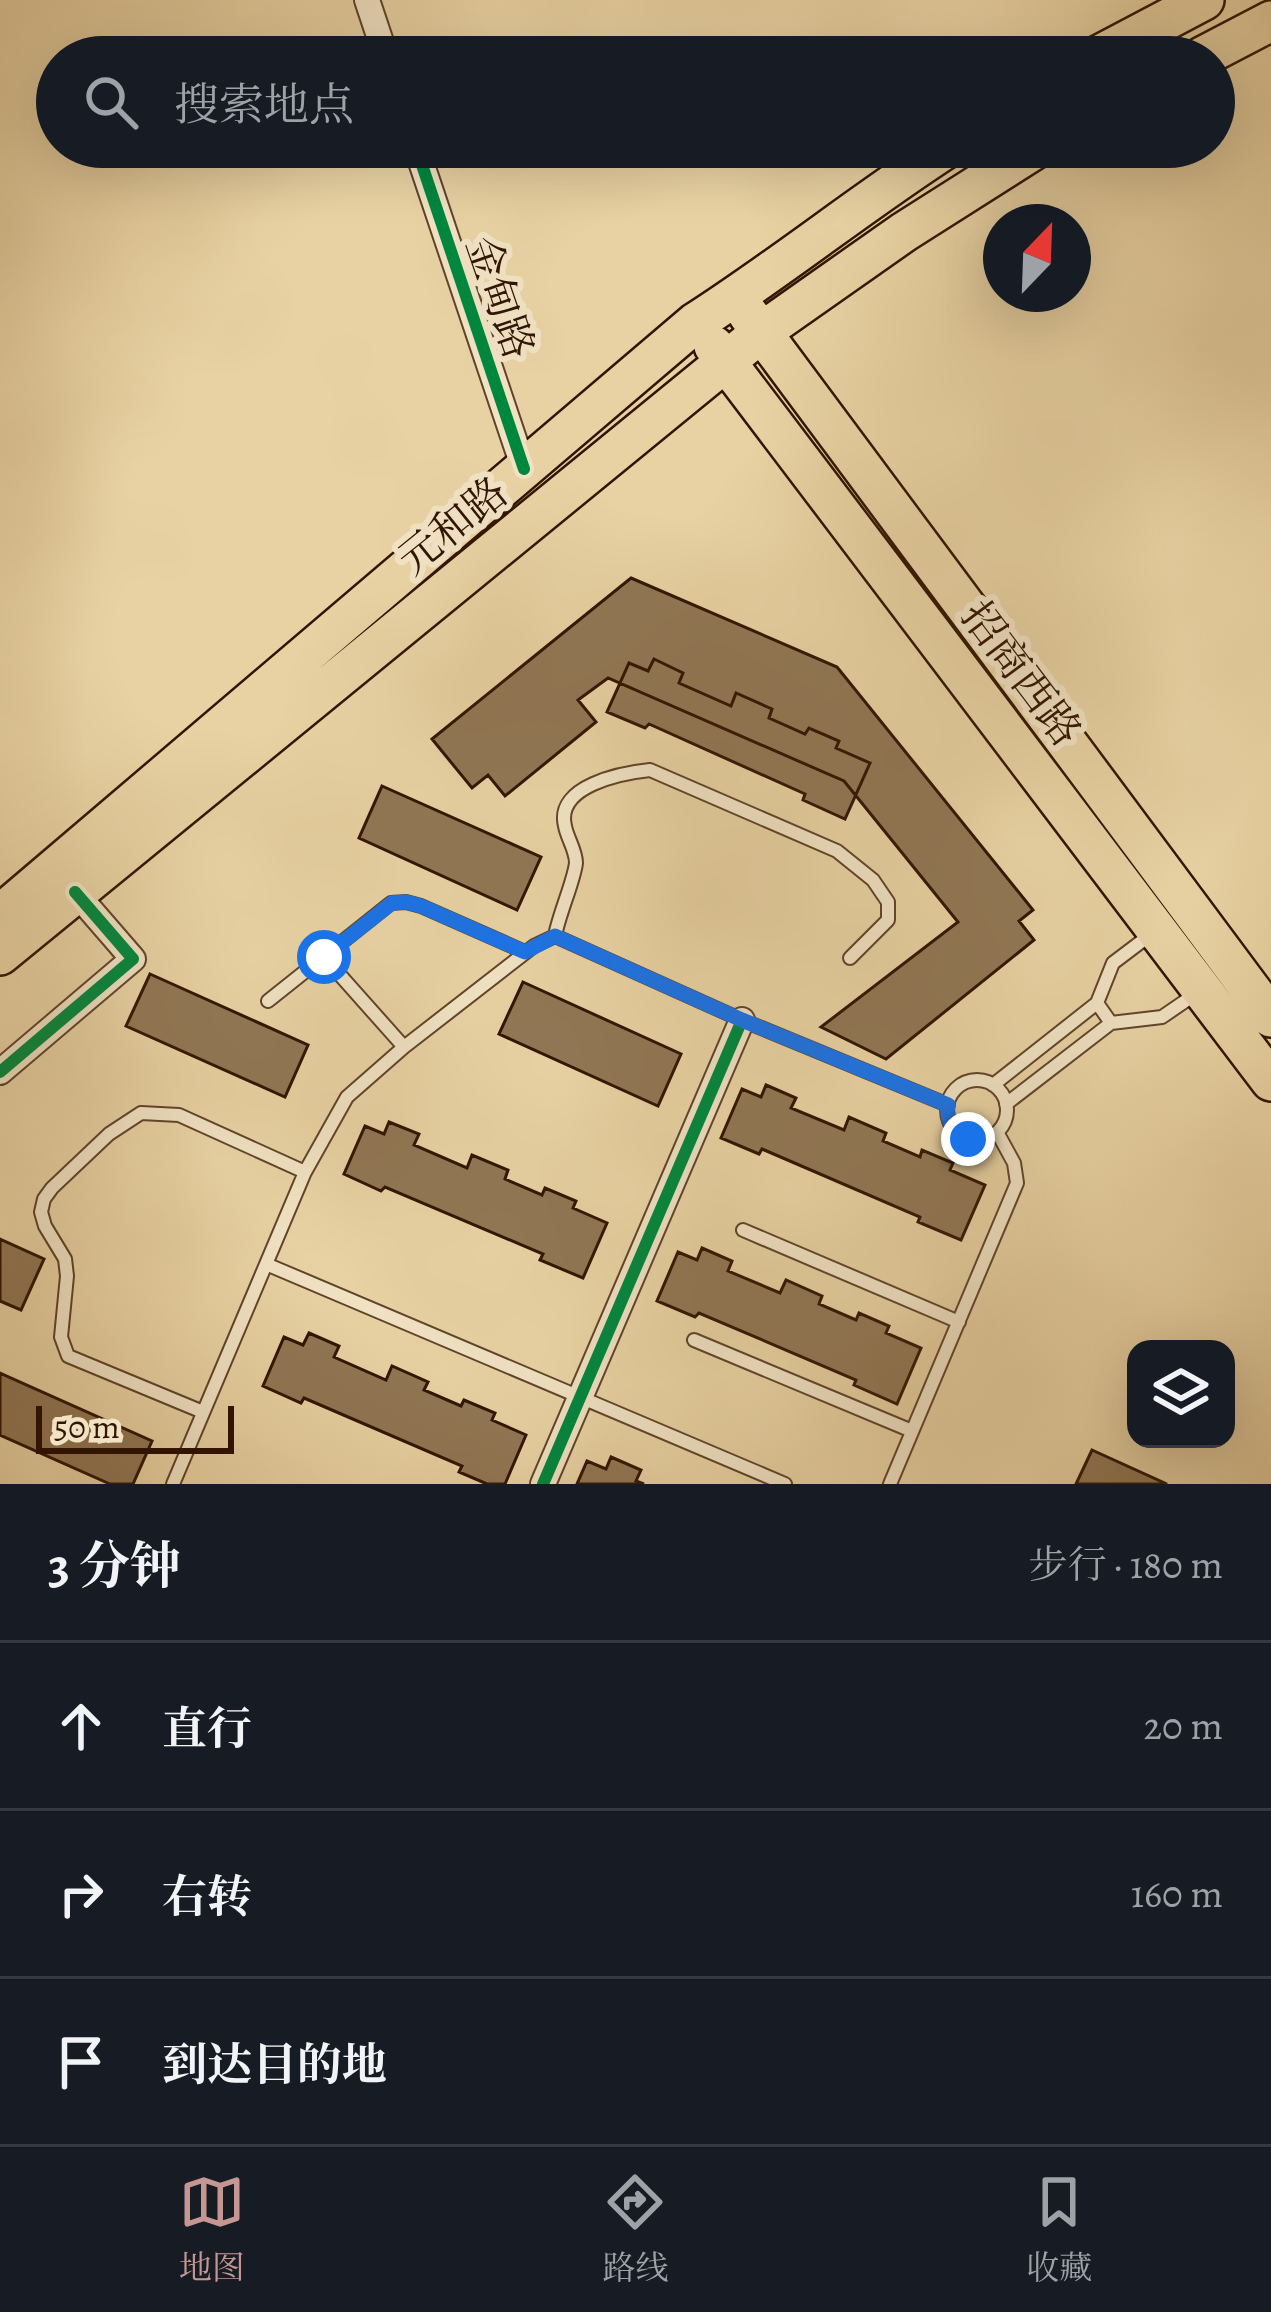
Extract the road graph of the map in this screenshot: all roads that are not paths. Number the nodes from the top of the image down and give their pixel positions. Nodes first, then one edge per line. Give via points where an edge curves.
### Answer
1 (367, 0) edge
2 (1204, 0) edge
3 (1271, 21) edge
4 (379, 36) edge
5 (1136, 36) edge
6 (1235, 40) edge
7 (423, 168) edge
8 (915, 168) edge
9 (1005, 168) edge
10 (734, 298) junction
11 (694, 323) junction
12 (764, 332) junction
13 (728, 362) junction
14 (524, 469) junction
15 (75, 892) junction
16 (0, 915) edge
17 (1156, 930) junction
18 (555, 936) junction
19 (525, 952) junction
20 (0, 956) edge
21 (324, 957) junction
22 (850, 958) dead end
23 (1202, 990) junction
24 (268, 1001) dead end
25 (1097, 1003) junction
26 (1271, 1017) edge
27 (742, 1020) junction
28 (1112, 1023) junction
29 (404, 1047) junction
30 (0, 1072) edge
31 (1271, 1082) edge
32 (993, 1085) junction
33 (1006, 1104) junction
34 (948, 1105) junction
35 (997, 1132) junction
36 (305, 1172) junction
37 (743, 1231) dead end
38 (266, 1264) junction
39 (959, 1322) junction
40 (694, 1340) dead end
41 (580, 1397) junction
42 (203, 1412) junction
43 (912, 1431) junction
44 (173, 1484) edge
45 (543, 1484) edge
46 (785, 1484) edge
47 (890, 1484) edge

1 - 4 street
2 - 5 main road
3 - 6 main road
7 - 14 street, 金甸路
8 - 10 main road, 元和路
9 - 12 main road, 元和路
10 - 11 main road, 元和路
10 - 12 main road, 招商西路
11 - 13 main road, 招商西路
11 - 14 main road, 元和路
12 - 13 main road, 元和路
12 - 26 main road, 招商西路
13 - 15 main road, 元和路
13 - 17 main road, 招商西路
14 - 16 main road, 元和路
15 - 20 main road, 元和路
15 - 30 street via 133,959
17 - 23 main road, 招商西路
17 - 25 lane via 1113,963
18 - 19 lane
18 - 22 lane via 576,861 566,807 586,787 650,770 837,851 873,880 888,902 888,920
18 - 27 lane
19 - 21 lane via 406,902 377,913
19 - 29 lane
21 - 24 lane
21 - 29 lane
23 - 28 lane via 1162,1017
23 - 31 main road, 招商西路
25 - 28 lane
25 - 32 lane
27 - 34 lane
27 - 41 street
28 - 33 lane
29 - 36 lane via 347,1097
32 - 33 lane
32 - 34 lane via 969,1082
33 - 35 lane
34 - 35 lane via 959,1134 979,1140
35 - 39 lane via 1017,1183
36 - 38 lane
36 - 42 lane via 178,1115 141,1113 44,1199 45,1226 68,1276 61,1337 68,1356
37 - 39 lane
38 - 41 lane
38 - 42 lane
39 - 43 lane
40 - 43 lane
41 - 45 street
41 - 46 lane
42 - 44 lane
43 - 47 lane

